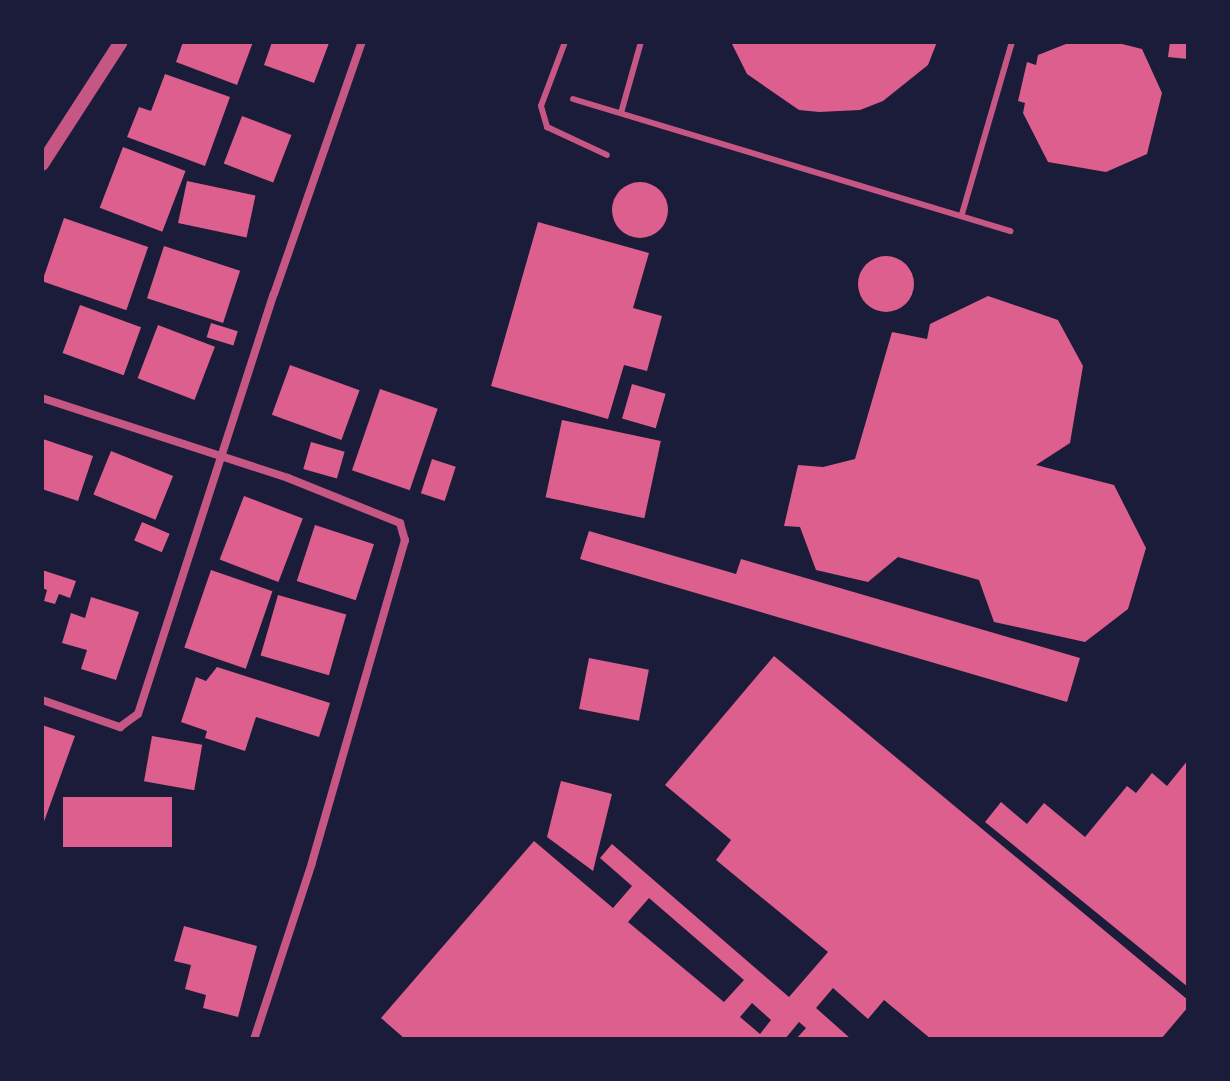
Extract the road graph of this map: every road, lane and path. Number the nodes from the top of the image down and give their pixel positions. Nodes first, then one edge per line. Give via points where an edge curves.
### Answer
1 (121, 42) edge
2 (362, 42) edge
3 (565, 42) edge
4 (641, 42) edge
5 (1012, 42) edge
6 (573, 99) dead end
7 (621, 113) junction
8 (607, 155) dead end
9 (42, 164) edge
10 (962, 214) junction
11 (1010, 231) dead end
12 (42, 398) edge
13 (224, 459) junction
14 (42, 700) edge
15 (254, 1039) edge

1 - 9 street
2 - 13 street via 274,294
3 - 8 lane via 541,106 547,127
4 - 7 lane
5 - 10 lane
6 - 7 lane
7 - 10 lane
10 - 11 lane
12 - 13 street
13 - 14 street via 138,714 120,727
13 - 15 street via 400,523 405,540 312,863

